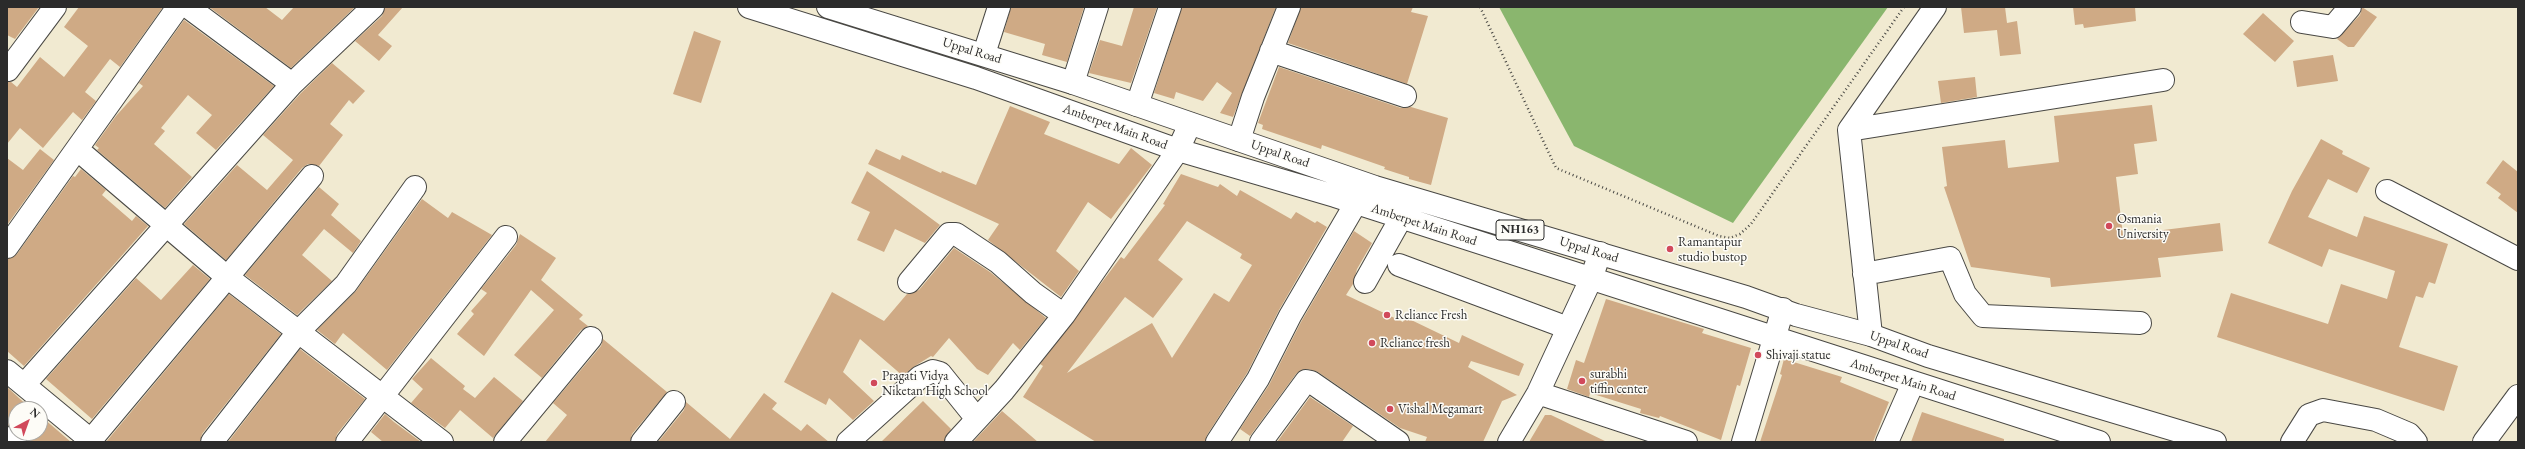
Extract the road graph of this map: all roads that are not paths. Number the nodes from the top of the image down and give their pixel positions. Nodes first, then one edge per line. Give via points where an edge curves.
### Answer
1 (55, 7) edge
2 (178, 7) edge
3 (188, 7) edge
4 (373, 7) edge
5 (749, 7) edge
6 (828, 7) edge
7 (999, 7) edge
8 (1097, 7) edge
9 (1170, 7) edge
10 (1290, 7) edge
11 (1935, 7) edge
12 (2350, 7) edge
13 (2302, 22) dead end
14 (1271, 51) junction
15 (984, 54) junction
16 (8, 70) edge
17 (2162, 80) dead end
18 (1073, 83) junction
19 (292, 84) junction
20 (1405, 96) dead end
21 (1137, 105) junction
22 (1190, 124) junction
23 (1849, 130) junction
24 (1239, 140) junction
25 (78, 150) junction
26 (1178, 150) junction
27 (312, 176) dead end
28 (415, 187) dead end
29 (2387, 191) dead end
30 (1356, 203) junction
31 (1401, 218) junction
32 (168, 225) junction
33 (506, 237) dead end
34 (7, 247) edge
35 (1600, 253) junction
36 (2518, 259) edge
37 (1399, 266) dead end
38 (1864, 274) junction
39 (227, 277) junction
40 (1591, 279) junction
41 (909, 282) dead end
42 (1365, 282) dead end
43 (1783, 309) junction
44 (1064, 315) junction
45 (2140, 323) dead end
46 (1568, 328) junction
47 (298, 332) junction
48 (1871, 335) junction
49 (591, 338) dead end
50 (1775, 338) junction
51 (7, 371) edge
52 (1913, 383) junction
53 (24, 385) junction
54 (1538, 393) junction
55 (383, 395) junction
56 (2518, 396) edge
57 (37, 401) edge
58 (674, 402) dead end
59 (48, 411) edge
60 (977, 419) junction
61 (92, 441) edge
62 (851, 441) edge
63 (212, 442) edge
64 (347, 442) edge
65 (442, 442) edge
66 (505, 442) edge
67 (642, 442) edge
68 (956, 442) edge
69 (1217, 442) edge
70 (1261, 442) edge
71 (1398, 442) edge
72 (1509, 442) edge
73 (1686, 442) edge
74 (1743, 442) edge
75 (1887, 442) edge
76 (2099, 442) edge
77 (2215, 442) edge
78 (2292, 442) edge
79 (2416, 442) edge
80 (2484, 442) edge

1 - 16 main road
2 - 25 main road
3 - 19 main road
4 - 19 main road
5 - 26 main road, Amberpet Main Road / NH163 via 976,78
6 - 15 main road, Uppal Road / NH163
7 - 15 main road
8 - 18 main road
9 - 21 main road
10 - 14 main road
11 - 23 main road
12 - 13 main road via 2333,27
14 - 20 main road
14 - 24 main road
15 - 18 main road, Uppal Road / NH163
17 - 23 main road
18 - 21 main road, Uppal Road / NH163
19 - 32 main road
21 - 22 main road, Uppal Road / NH163
22 - 24 main road, Uppal Road / NH163
22 - 26 main road
23 - 38 main road
24 - 35 main road, Uppal Road / NH163 via 1375,187
25 - 32 main road
25 - 34 main road
26 - 30 main road, Amberpet Main Road / NH163
26 - 44 main road
27 - 39 main road
28 - 47 main road via 346,284
29 - 36 main road
30 - 31 main road, Amberpet Main Road / NH163
30 - 69 main road via 1290,316 1258,378
31 - 40 main road, Amberpet Main Road / NH163
31 - 42 main road
32 - 39 main road
32 - 53 main road
33 - 55 main road
35 - 40 main road
35 - 43 main road, Uppal Road / NH163
37 - 46 main road
38 - 45 main road via 1950,258 1965,294 1983,316
38 - 48 main road
39 - 47 main road
39 - 61 main road
40 - 46 main road
40 - 50 main road, Amberpet Main Road / NH163
41 - 44 main road via 950,234 956,234 998,262 1033,293
43 - 48 main road, Uppal Road / NH163 via 1796,315
43 - 50 main road
44 - 60 main road via 1004,390
46 - 54 main road
47 - 55 main road
47 - 63 main road
48 - 77 main road, Uppal Road / NH163 via 1928,356
49 - 66 main road
50 - 52 main road, Amberpet Main Road / NH163
50 - 74 main road
51 - 53 main road
52 - 75 main road
52 - 76 main road, Amberpet Main Road / NH163
53 - 57 main road
54 - 72 main road
54 - 73 main road
55 - 64 main road
55 - 65 main road
56 - 80 main road
58 - 67 main road
59 - 61 main road
60 - 62 main road via 940,373 933,371 920,377
60 - 68 main road
70 - 71 main road via 1306,381
78 - 79 main road via 2309,415 2323,410 2376,420 2409,434

